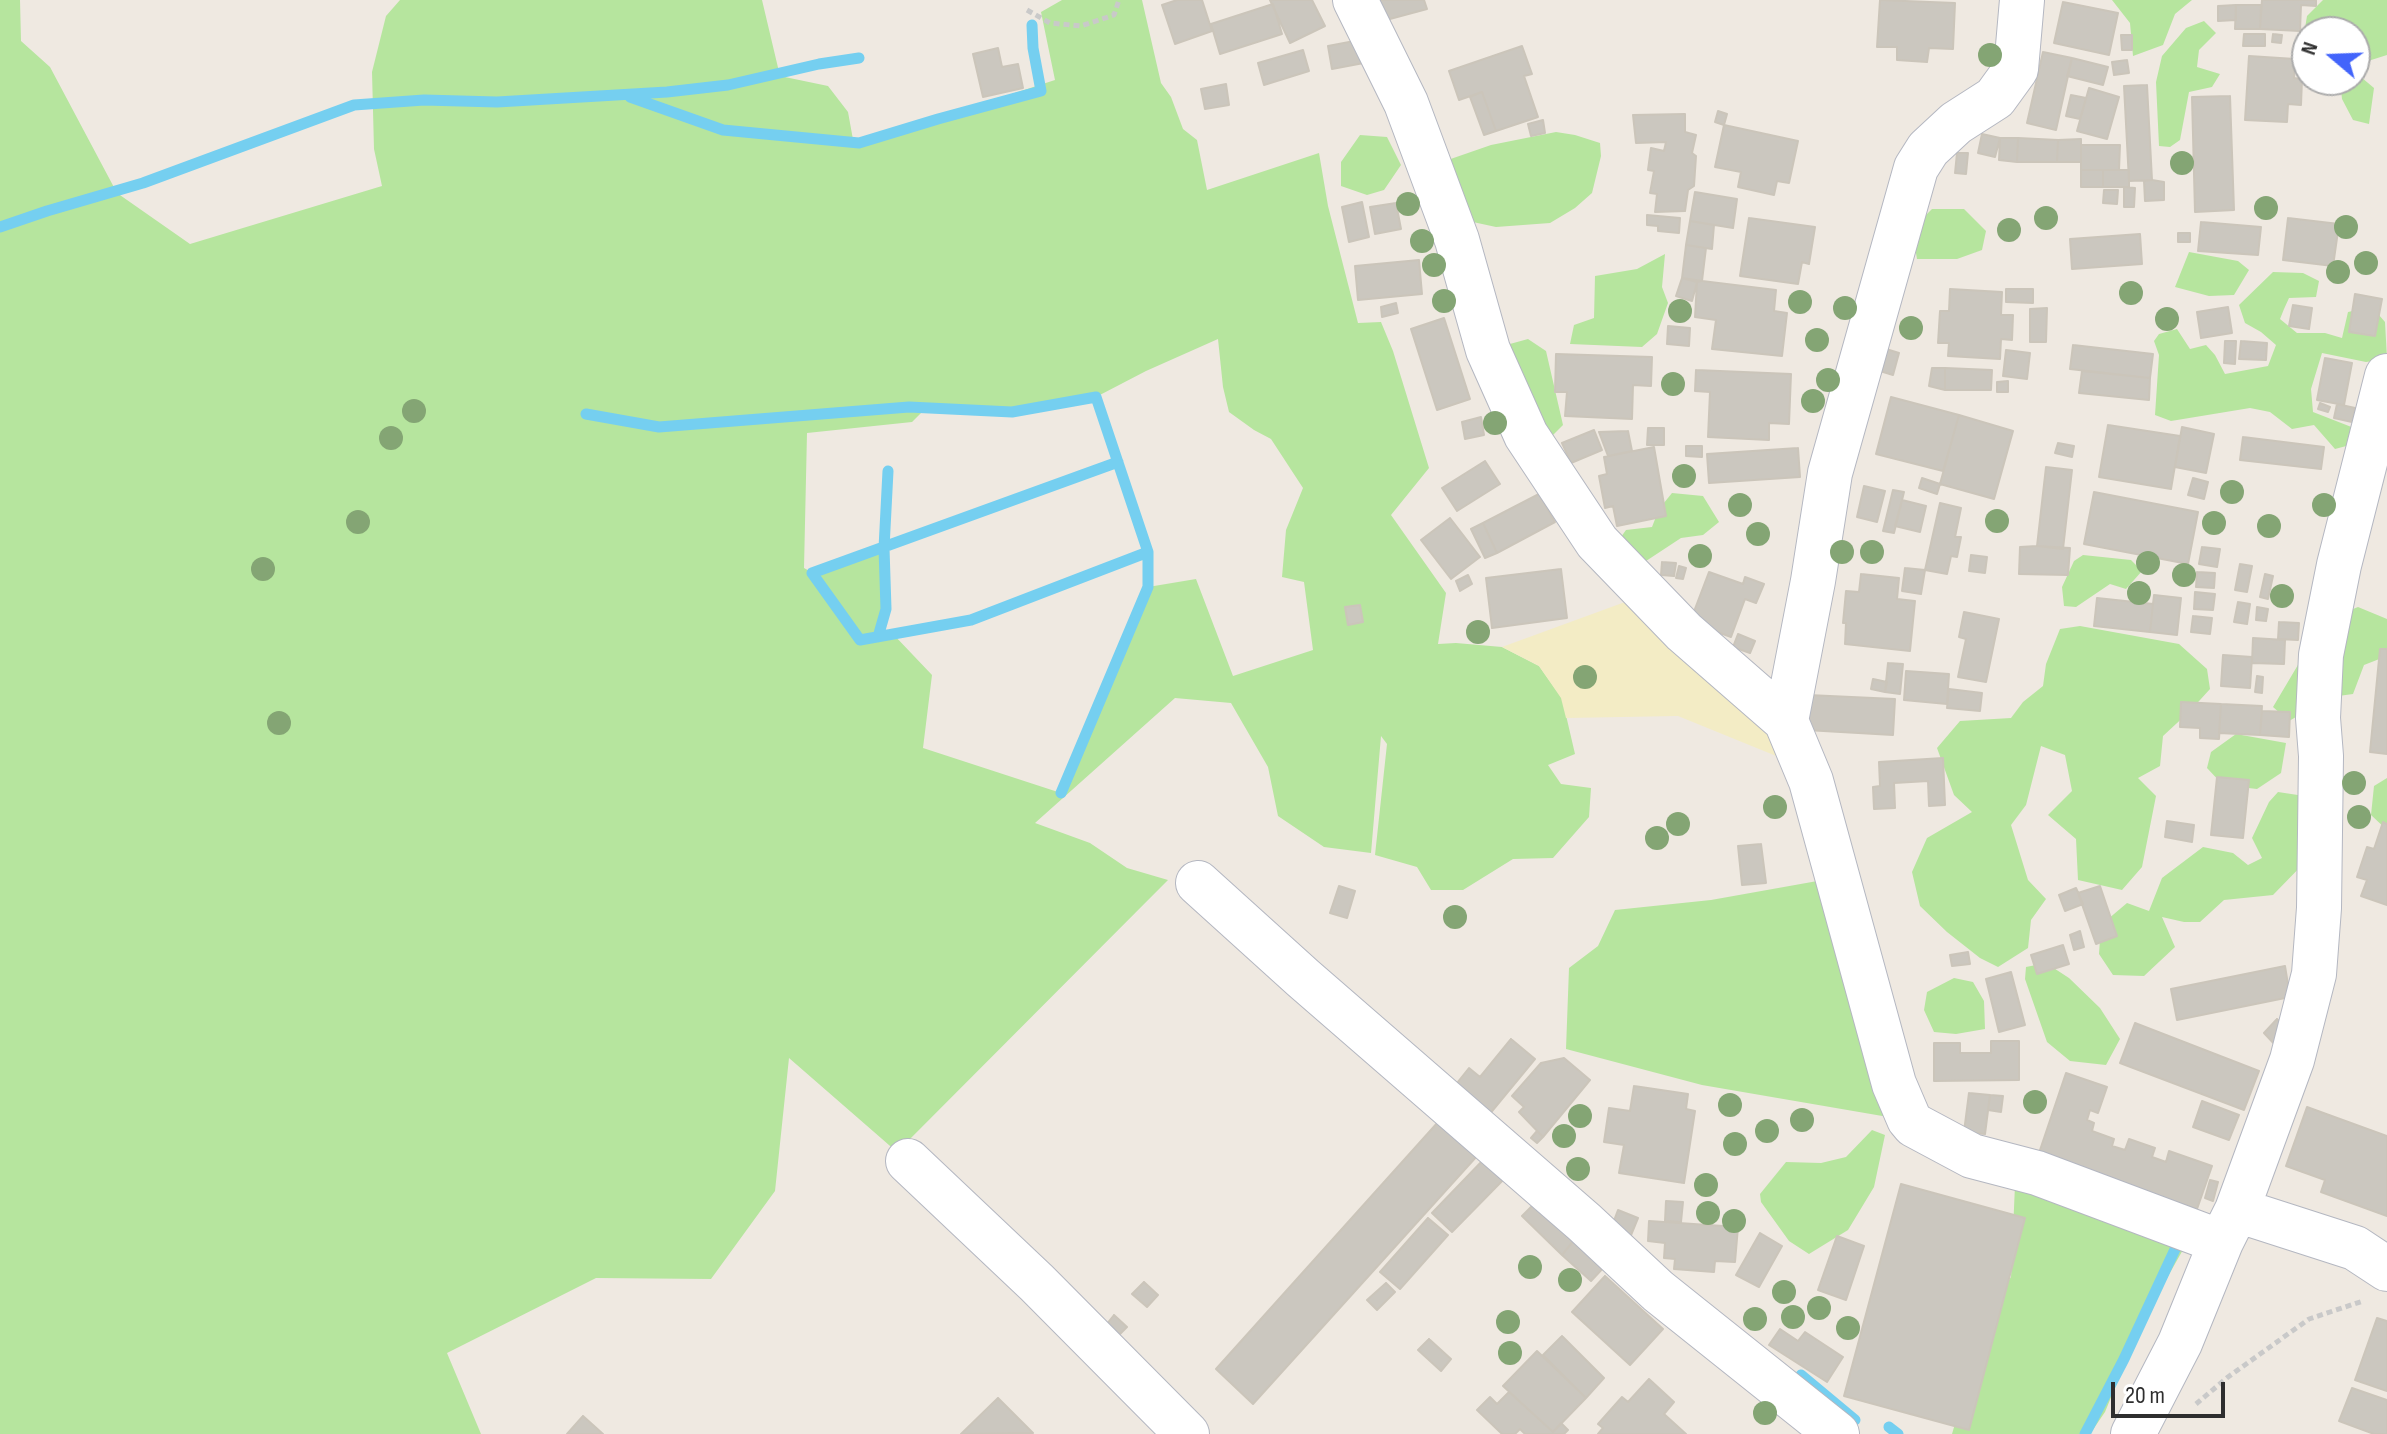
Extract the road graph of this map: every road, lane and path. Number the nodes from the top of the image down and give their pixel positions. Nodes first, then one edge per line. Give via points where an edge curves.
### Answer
1 (1119, 0) edge
2 (1355, 0) edge
3 (2022, 0) edge
4 (1027, 10) dead end
5 (2387, 376) edge
6 (2378, 440) edge
7 (1786, 721) junction
8 (1198, 883) dead end
9 (908, 1161) dead end
10 (2229, 1226) junction
11 (2379, 1283) edge
12 (2135, 1430) edge
13 (1187, 1434) edge
14 (1837, 1434) edge

1 - 4 path via 1114,15 1081,26 1050,23
2 - 7 street via 1406,103 1457,240 1488,350 1526,435 1597,542 1684,632
3 - 7 street via 2016,69 1995,98 1956,123 1916,168 1830,473
5 - 6 street
6 - 10 street via 2339,565 2321,655 2314,974 2292,1060
7 - 10 street via 1811,781 1894,1084 1914,1125 1972,1156
8 - 14 street via 1658,1291
9 - 13 street
10 - 11 street via 2355,1248
10 - 12 street via 2180,1343
11 - 12 path via 2309,1319 2228,1377 2166,1431

